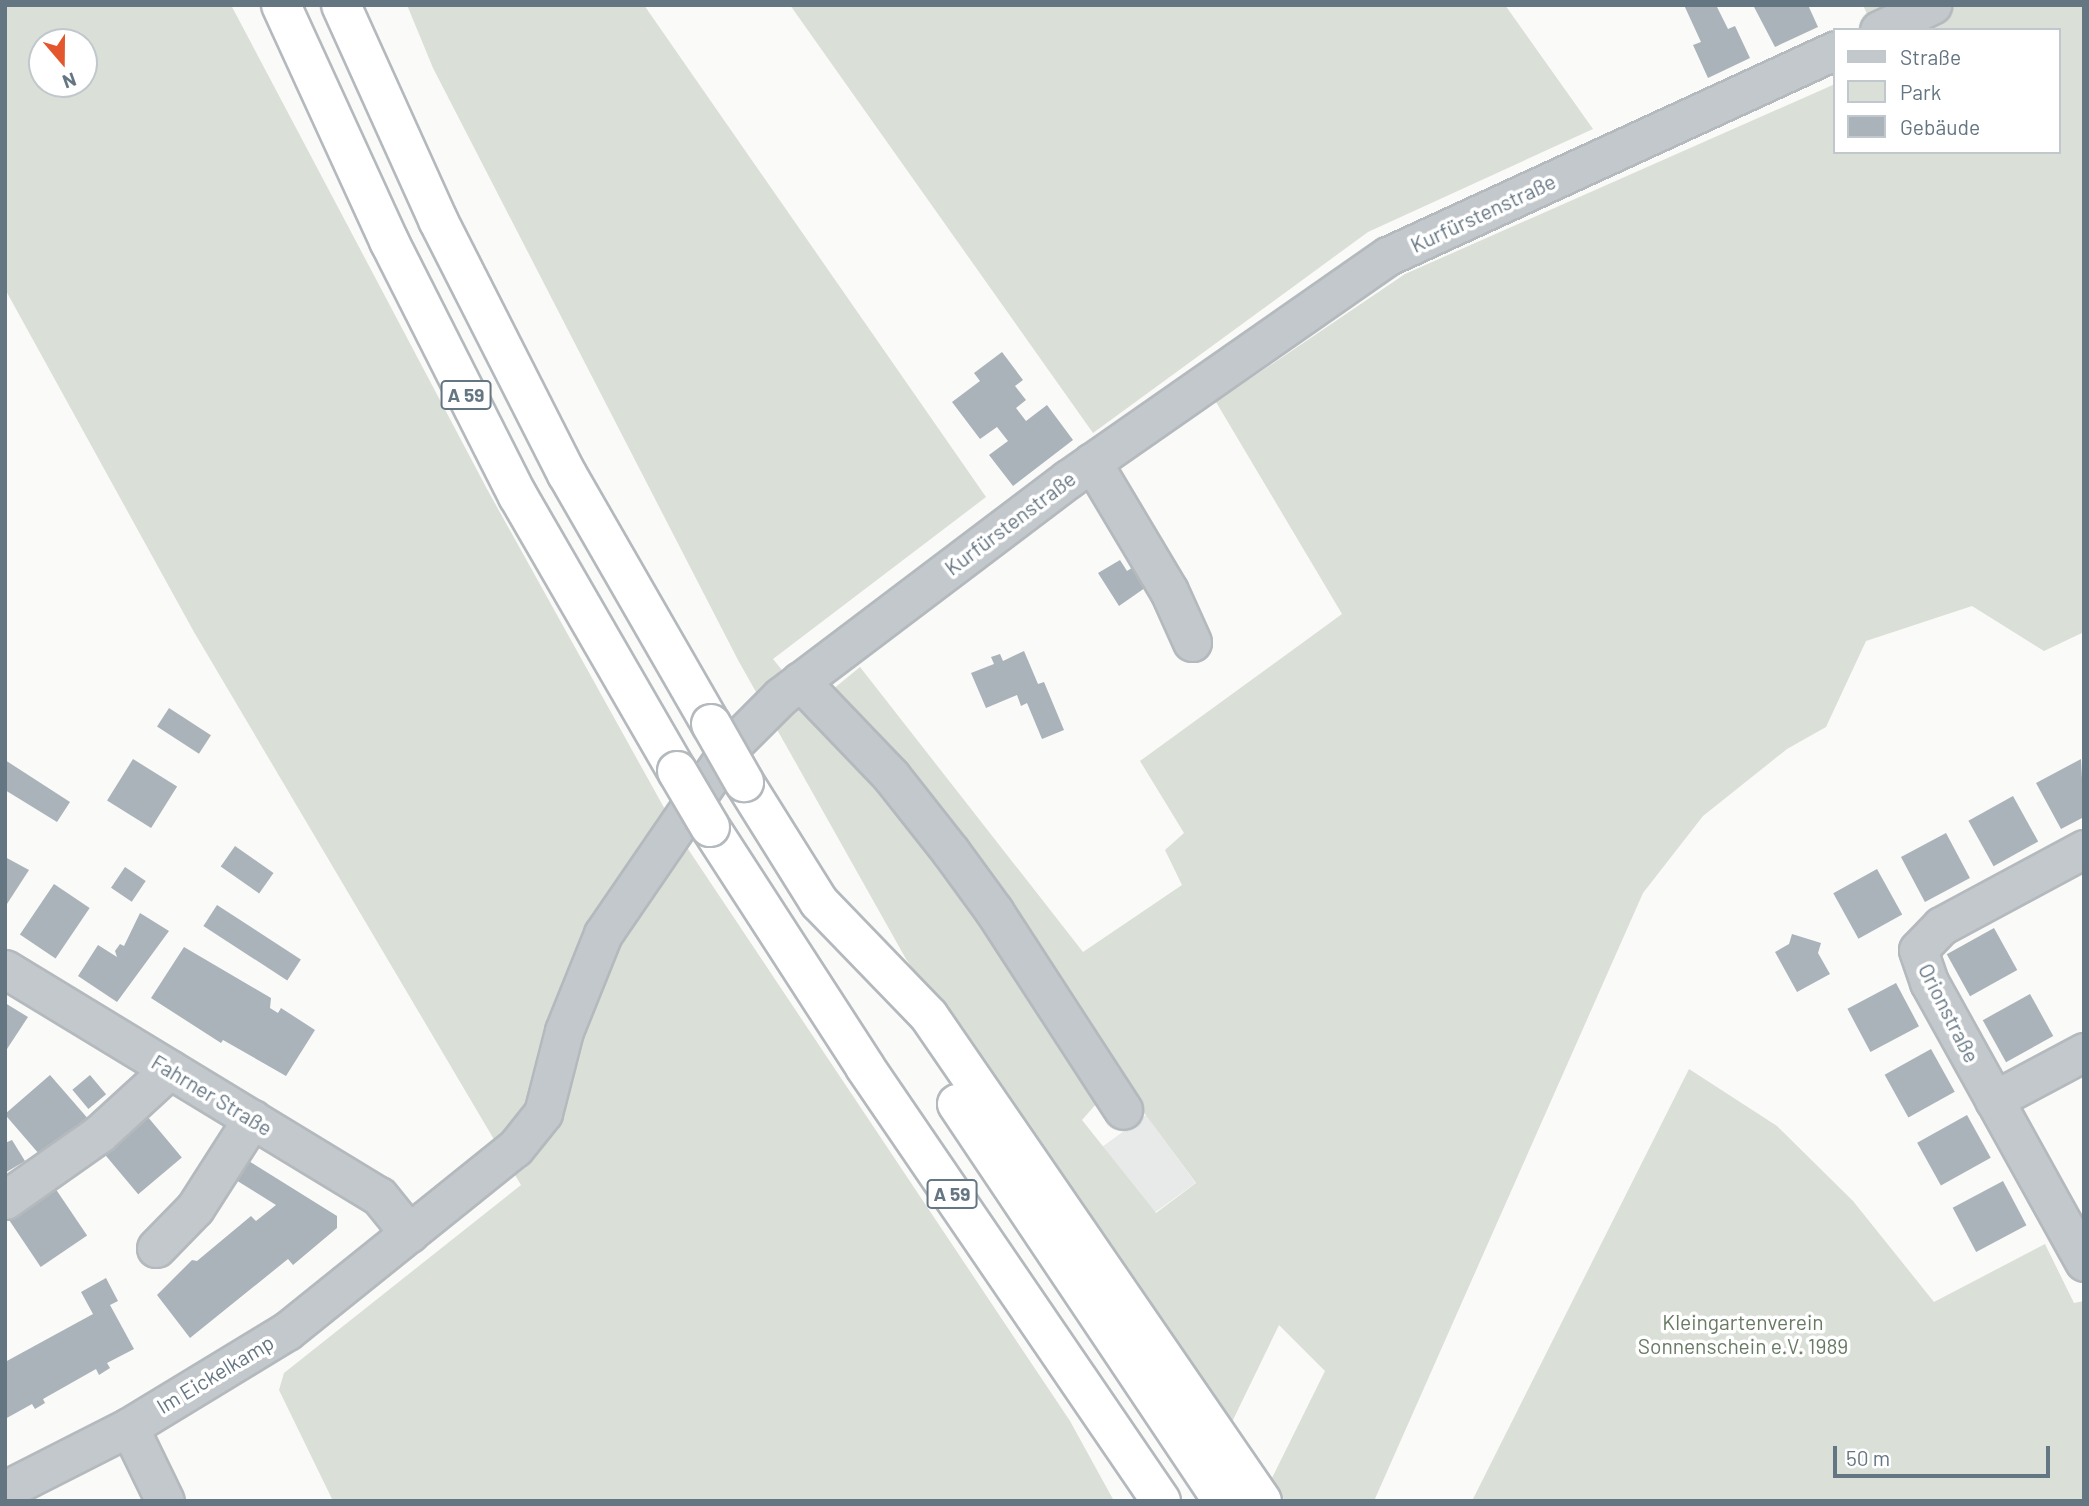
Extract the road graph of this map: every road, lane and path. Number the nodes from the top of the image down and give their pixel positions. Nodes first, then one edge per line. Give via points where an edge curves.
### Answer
1 (281, 5) edge
2 (341, 5) edge
3 (1932, 5) edge
4 (1883, 28) edge
5 (1834, 50) edge
6 (1092, 462) junction
7 (1192, 642) dead end
8 (800, 681) junction
9 (2084, 849) edge
10 (830, 913) junction
11 (5, 969) edge
12 (2084, 1052) edge
13 (170, 1069) junction
14 (1994, 1100) junction
15 (1123, 1110) dead end
16 (252, 1119) junction
17 (5, 1200) edge
18 (409, 1233) junction
19 (156, 1248) dead end
20 (2084, 1262) edge
21 (129, 1427) junction
22 (5, 1490) edge
23 (165, 1501) edge
24 (1161, 1501) edge
25 (1223, 1501) edge
26 (1262, 1501) edge

1 - 24 highway, A 59, bridge via 389,241 517,496 677,771 865,1067
2 - 10 highway, A 59, bridge via 438,220 567,474 744,782
3 - 4 street
5 - 6 street, Kurfürstenstraße via 1388,256
6 - 7 street via 1169,591
6 - 8 street, Kurfürstenstraße
8 - 15 street via 891,776 951,852
8 - 18 street, Kurfürstenstraße via 734,743 603,934 564,1031 544,1113 531,1131
9 - 14 street, Orionstraße via 1941,926 1918,950 1929,982
10 - 25 highway, A 59
10 - 26 highway via 929,1016
11 - 13 street, Fahrner Straße
12 - 14 street
13 - 16 street, Fahrner Straße
13 - 17 street via 99,1134
14 - 20 street, Orionstraße
16 - 18 street, Fahrner Straße via 379,1196
16 - 19 street via 195,1208
18 - 21 street, Im Eickelkamp via 287,1331
21 - 22 street, Im Eickelkamp
21 - 23 street

